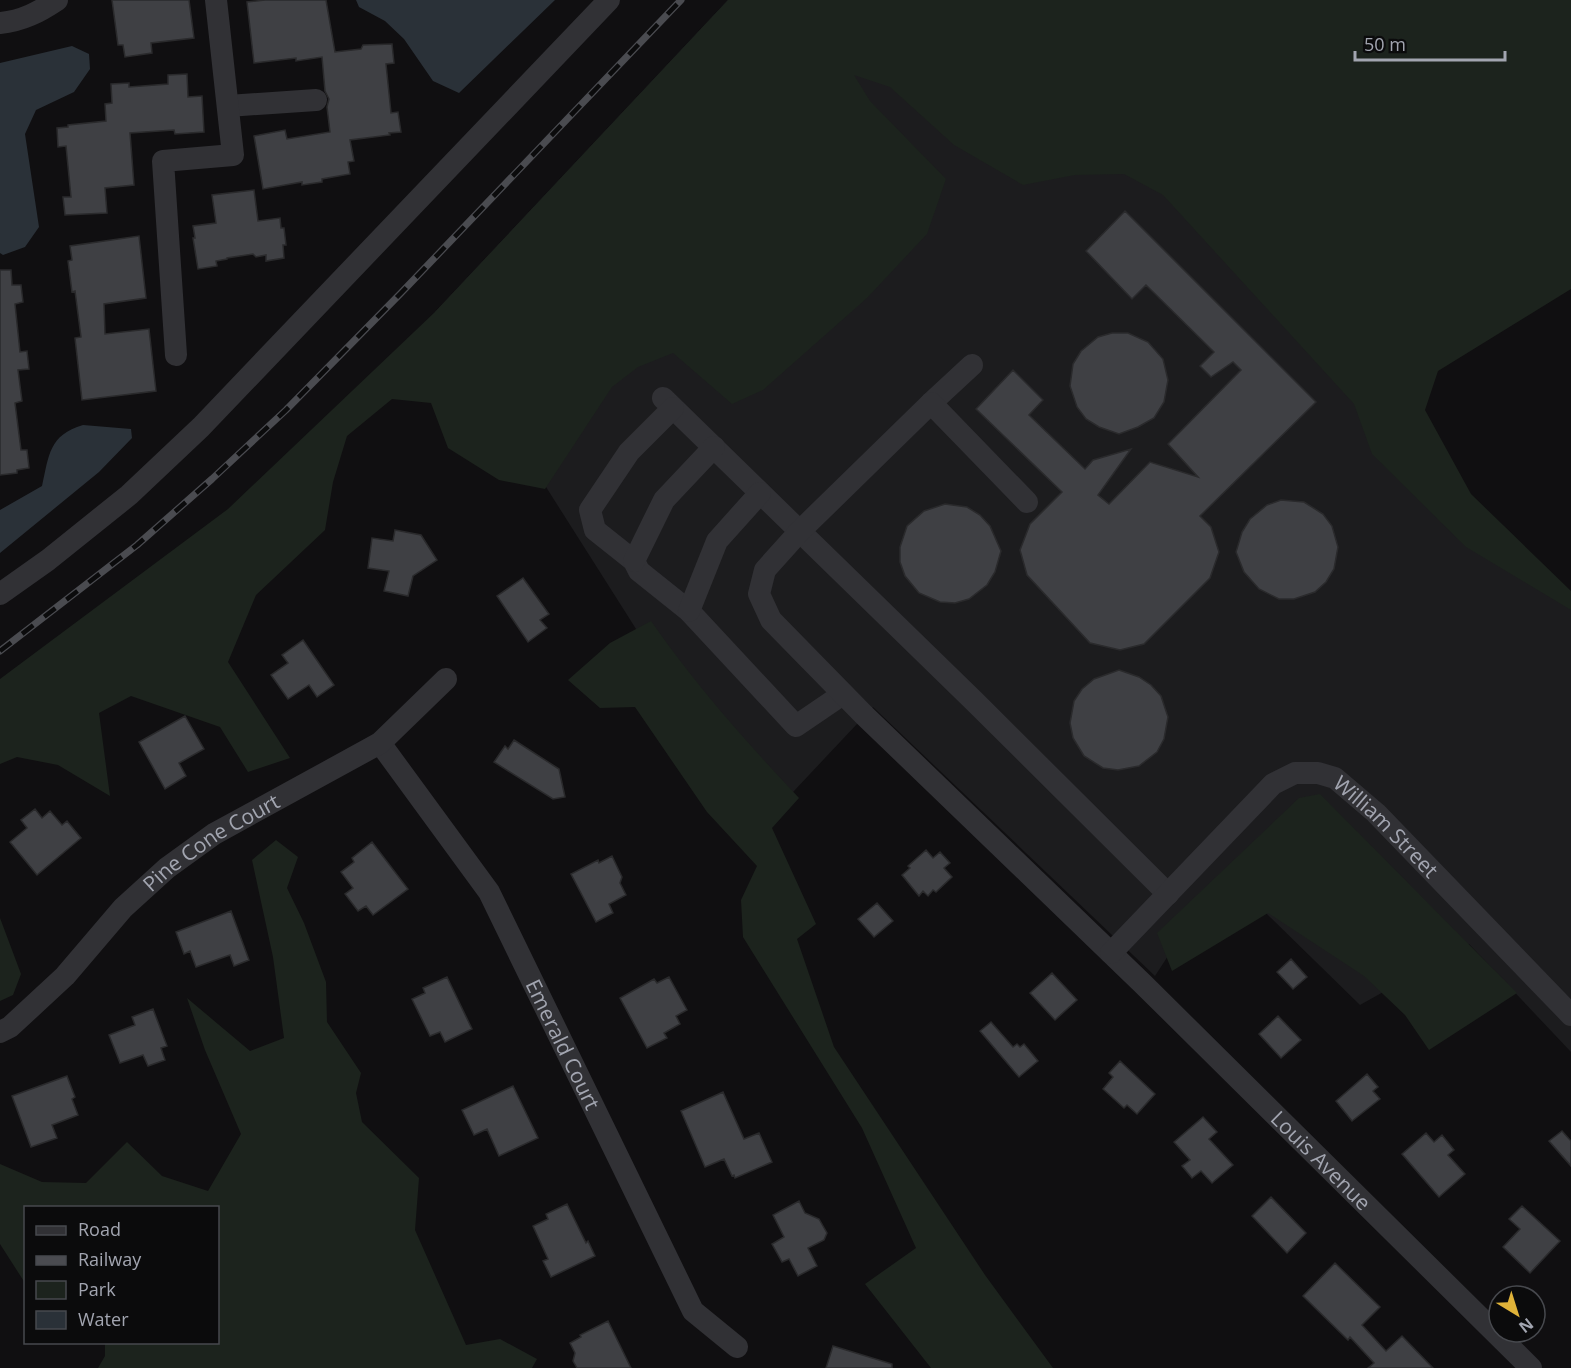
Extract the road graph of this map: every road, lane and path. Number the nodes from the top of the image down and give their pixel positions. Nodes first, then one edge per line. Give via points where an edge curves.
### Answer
1 (57, 0) edge
2 (216, 0) edge
3 (609, 0) edge
4 (0, 23) edge
5 (316, 100) dead end
6 (228, 106) junction
7 (176, 355) dead end
8 (972, 365) dead end
9 (931, 403) junction
10 (714, 447) junction
11 (760, 493) junction
12 (1027, 502) dead end
13 (800, 531) junction
14 (634, 561) junction
15 (0, 594) edge
16 (689, 611) junction
17 (446, 679) dead end
18 (843, 694) junction
19 (380, 743) junction
20 (1168, 894) junction
21 (1111, 953) junction
22 (1571, 1015) edge
23 (0, 1032) edge
24 (737, 1347) dead end
25 (1531, 1368) edge

1 - 4 street via 38,12
2 - 6 street
3 - 15 street via 201,427 129,495
5 - 6 street
6 - 7 street via 233,155 164,161
8 - 9 street, Louis Avenue
9 - 12 street
9 - 13 street, Louis Avenue
10 - 11 street
10 - 14 street via 664,500
10 - 14 street via 668,403 629,452 590,510 595,530
11 - 13 street
11 - 16 street via 717,541
13 - 18 street, Louis Avenue via 765,570 759,594 771,620
13 - 20 street
14 - 16 street via 639,571
16 - 18 street via 796,726
17 - 19 street, Pine Cone Court
18 - 21 street, Louis Avenue
19 - 23 street, Pine Cone Court via 214,834 166,868 123,908 65,976
19 - 24 street, Emerald Court via 489,892 693,1311
20 - 21 street, William Street
20 - 22 street, William Street via 1273,784 1295,774 1318,773 1335,778 1376,813
21 - 25 street, Louis Avenue

